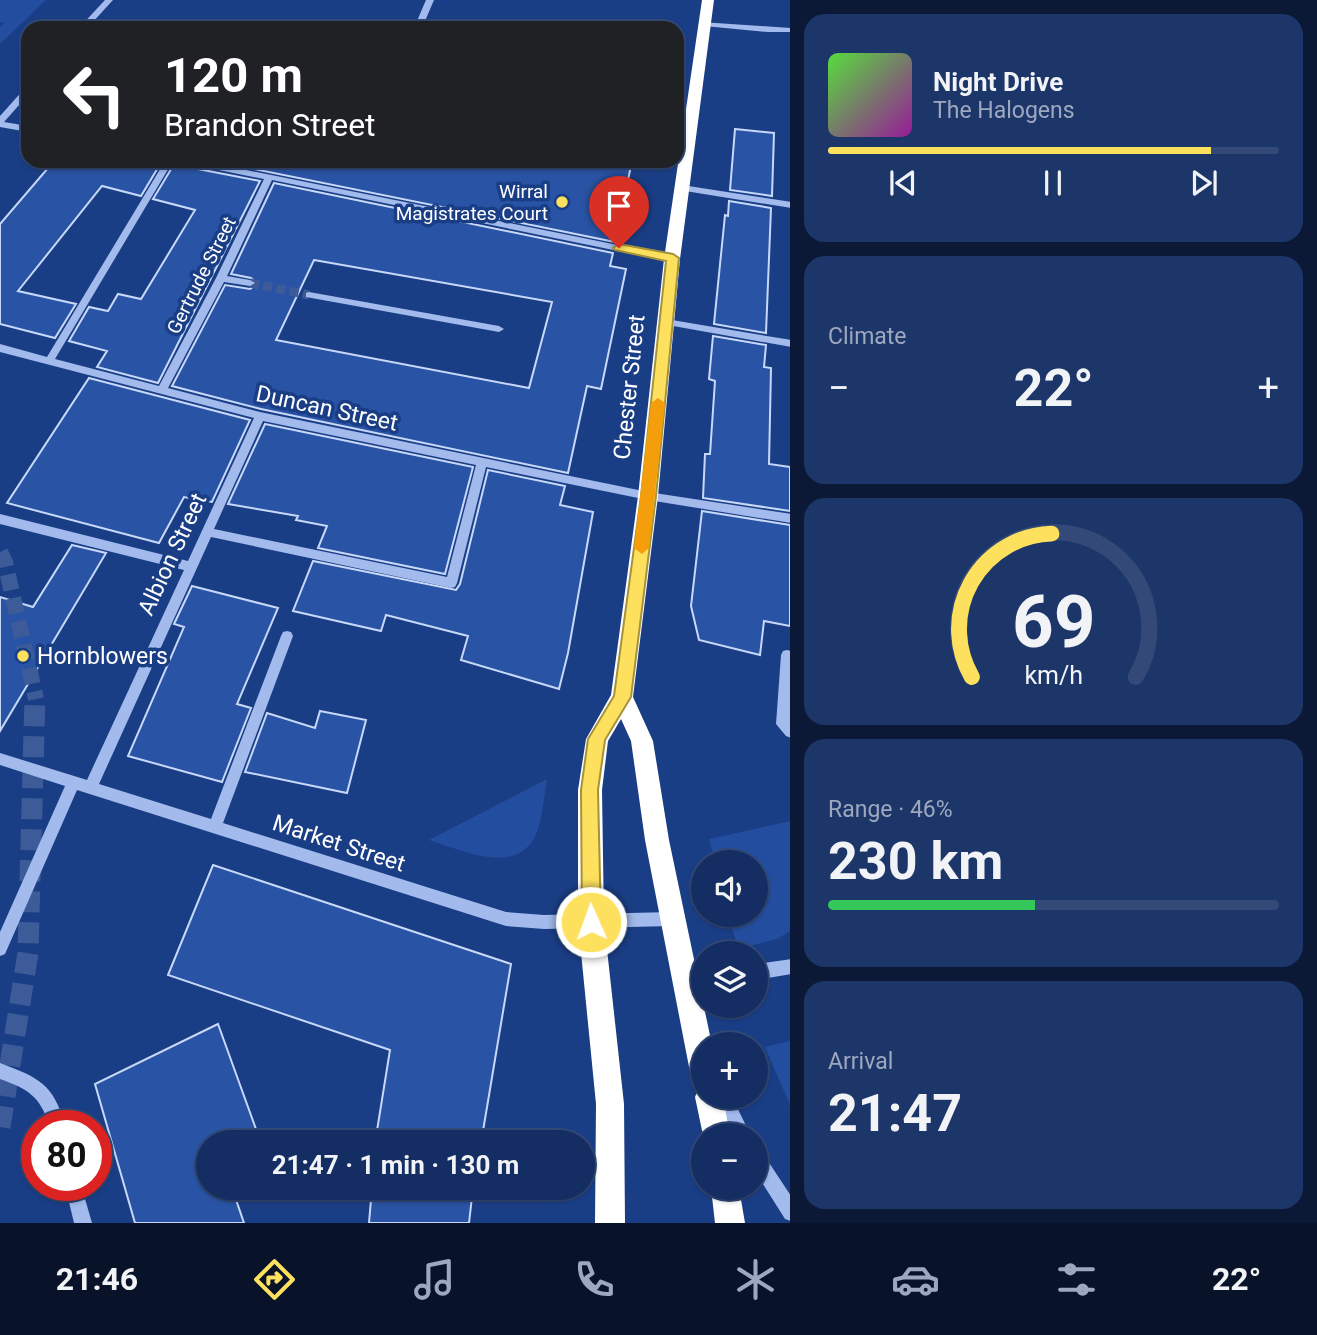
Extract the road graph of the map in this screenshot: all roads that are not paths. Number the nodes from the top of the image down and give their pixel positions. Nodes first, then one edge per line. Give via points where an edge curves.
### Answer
1 (109, 0) edge
2 (430, 0) edge
3 (708, 0) edge
4 (90, 21) edge
5 (421, 21) edge
6 (704, 24) junction
7 (790, 30) edge
8 (21, 98) edge
9 (684, 116) edge
10 (0, 123) edge
11 (21, 128) edge
12 (165, 168) edge
13 (224, 168) edge
14 (683, 168) edge
15 (269, 177) junction
16 (682, 188) junction
17 (790, 205) edge
18 (673, 258) junction
19 (221, 278) junction
20 (250, 283) tunnel mouth
21 (309, 295) tunnel mouth
22 (666, 322) junction
23 (499, 329) dead end
24 (790, 344) edge
25 (0, 348) edge
26 (49, 361) junction
27 (162, 389) junction
28 (260, 416) junction
29 (482, 461) junction
30 (648, 496) junction
31 (0, 519) edge
32 (790, 519) edge
33 (208, 531) junction
34 (191, 567) junction
35 (287, 636) dead end
36 (787, 654) dead end
37 (622, 697) junction
38 (790, 733) edge
39 (0, 760) edge
40 (74, 782) junction
41 (91, 787) junction
42 (215, 827) junction
43 (672, 919) junction
44 (591, 922) junction
45 (0, 949) edge
46 (790, 966) edge
47 (768, 970) edge
48 (691, 975) edge
49 (0, 1071) edge
50 (53, 1110) edge
51 (768, 1177) edge
52 (727, 1200) edge
53 (77, 1201) edge
54 (790, 1213) edge
55 (83, 1223) edge
56 (610, 1223) edge
57 (730, 1223) edge

1 - 4 street
2 - 5 street
3 - 6 highway, Chester Street
6 - 7 street
6 - 9 highway, Chester Street
8 - 10 street
10 - 11 street
12 - 26 street
13 - 15 street
14 - 16 highway, Chester Street
15 - 18 street
15 - 19 street, Gertrude Street
16 - 17 street
16 - 18 highway, Chester Street
18 - 22 highway, Chester Street
19 - 20 street
19 - 27 street, Gertrude Street
21 - 23 street
22 - 24 street
22 - 30 highway, Chester Street
25 - 26 street, Duncan Street
26 - 27 street, Duncan Street
27 - 28 street, Duncan Street
28 - 29 street, Duncan Street
28 - 33 street, Albion Street
29 - 30 street, Duncan Street
29 - 33 street via 451,583
30 - 32 street, Duncan Street
30 - 37 highway, Chester Street
31 - 34 street
33 - 34 street, Albion Street
34 - 41 street, Albion Street
35 - 42 street
36 - 38 street via 783,724
37 - 43 highway via 642,741
37 - 44 highway, Chester Street via 597,739 590,790
39 - 40 street, Market Street
40 - 41 street, Market Street
40 - 45 street
41 - 42 street, Market Street
42 - 44 street, Market Street via 493,915
43 - 44 street, Market Street
43 - 48 highway
44 - 56 highway, Chester Street via 610,1104
46 - 47 street
49 - 50 street via 35,1084
51 - 54 street
52 - 57 highway
53 - 55 street

